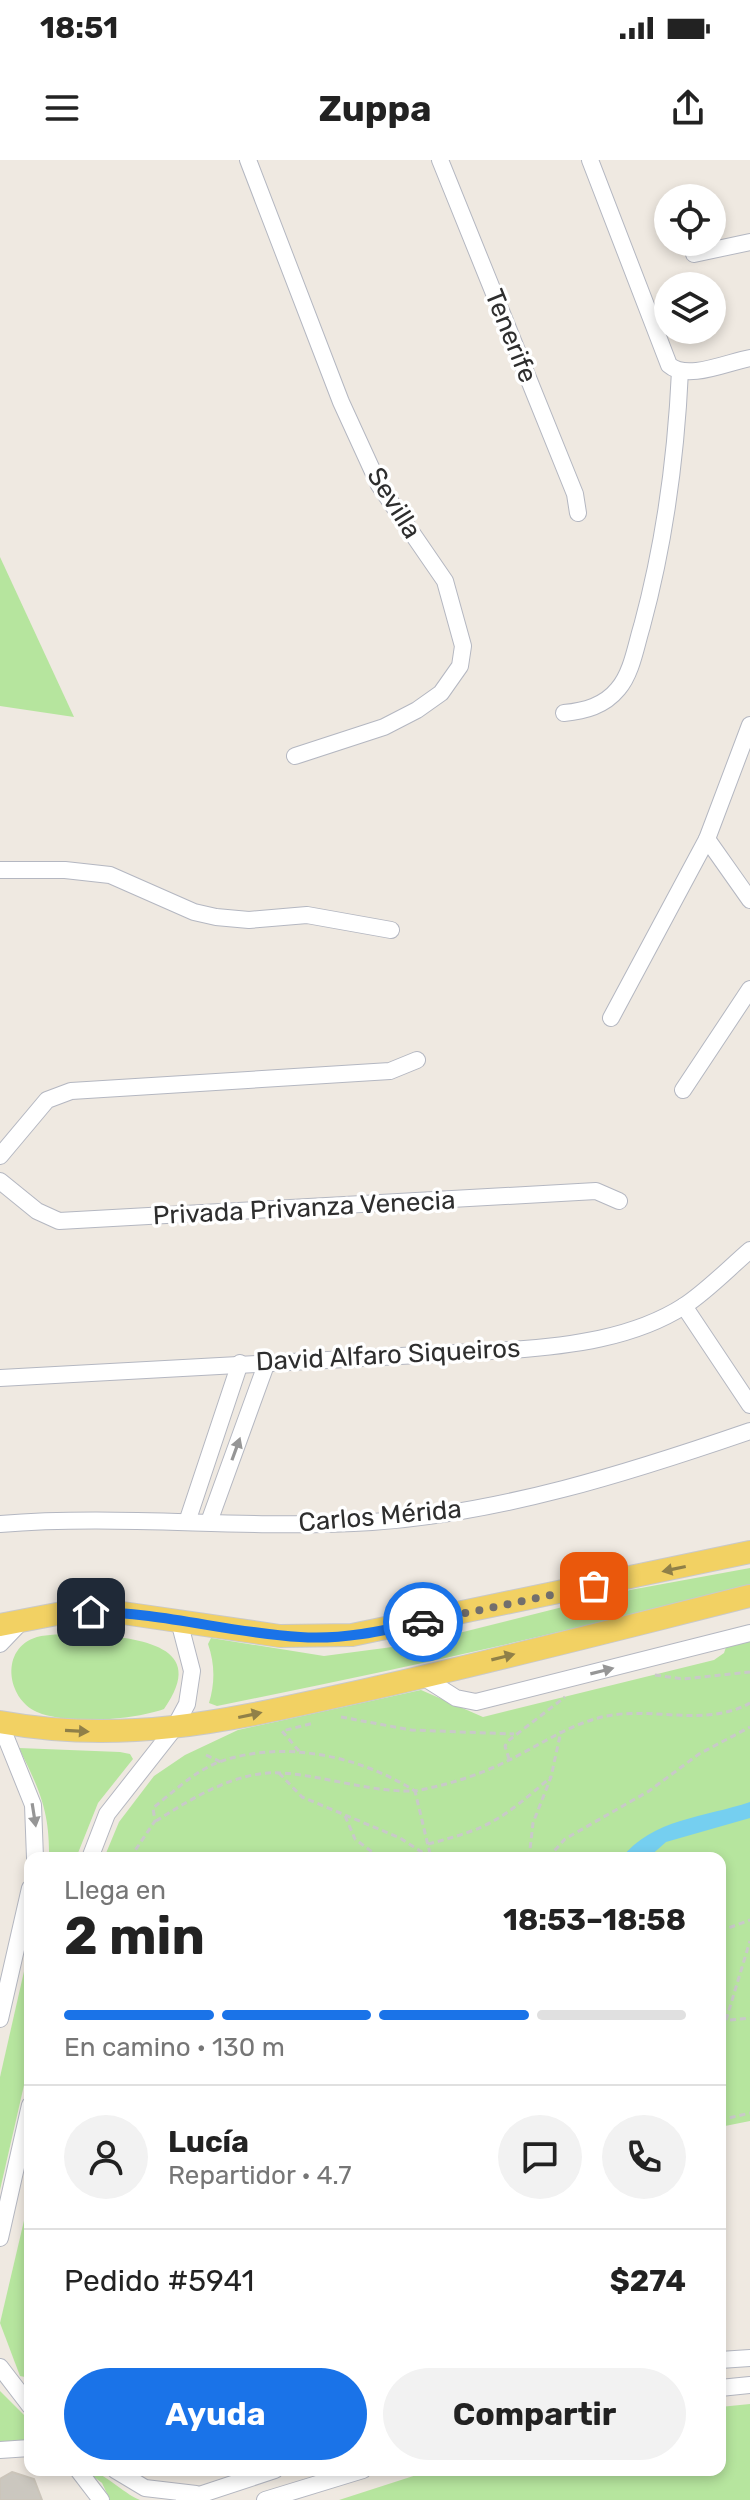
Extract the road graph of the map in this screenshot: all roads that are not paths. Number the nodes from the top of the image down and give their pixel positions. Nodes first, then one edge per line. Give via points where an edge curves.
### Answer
1 (248, 160) edge
2 (440, 160) edge
3 (590, 160) edge
4 (750, 242) edge
5 (726, 247) edge
6 (750, 358) edge
7 (680, 371) junction
8 (578, 513) dead end
9 (564, 713) dead end
10 (750, 725) edge
11 (295, 756) dead end
12 (707, 839) junction
13 (0, 870) edge
14 (750, 900) edge
15 (391, 930) dead end
16 (750, 989) edge
17 (611, 1018) dead end
18 (417, 1060) dead end
19 (683, 1090) dead end
20 (0, 1156) edge
21 (0, 1181) edge
22 (619, 1201) dead end
23 (750, 1250) edge
24 (684, 1306) junction
25 (267, 1362) junction
26 (240, 1363) junction
27 (0, 1378) edge
28 (750, 1405) edge
29 (750, 1431) edge
30 (187, 1522) junction
31 (209, 1522) junction
32 (0, 1524) edge
33 (750, 1552) edge
34 (750, 1596) edge
35 (23, 1621) junction
36 (179, 1621) junction
37 (0, 1625) edge
38 (750, 1633) edge
39 (0, 1644) edge
40 (423, 1677) junction
41 (0, 1723) edge
42 (173, 1730) junction
43 (35, 1852) edge
44 (92, 1852) edge
45 (24, 1910) edge
46 (18, 1931) edge
47 (0, 2019) edge
48 (24, 2132) edge
49 (0, 2238) edge
50 (750, 2358) edge
51 (726, 2360) edge
52 (0, 2367) edge
53 (750, 2385) edge
54 (726, 2387) edge
55 (24, 2398) edge
56 (24, 2448) edge
57 (0, 2450) edge
58 (83, 2476) edge
59 (125, 2476) edge
60 (256, 2476) edge
61 (269, 2476) edge
62 (344, 2476) edge
63 (190, 2497) edge
64 (270, 2499) edge
65 (101, 2500) edge

1 - 11 street, Sevilla via 341,402 379,485 445,581 463,646 460,666 441,693 417,710 384,727
2 - 8 street, Tenerife via 575,494
3 - 7 street via 665,358
4 - 5 street
6 - 7 street
7 - 9 street via 676,455 661,557 633,658 619,688 600,704
10 - 12 street
12 - 14 street
12 - 17 street
13 - 15 street via 110,875 216,917 307,915
16 - 19 street
18 - 20 street via 390,1071 71,1091 47,1100
21 - 22 street, Privada Privanza Venecia via 37,1211 59,1221 596,1191
23 - 24 street, David Alfaro Siqueiros
24 - 25 street, David Alfaro Siqueiros via 618,1333 553,1347
24 - 28 street
25 - 26 street, David Alfaro Siqueiros
31 -> 25 street
26 - 27 street, David Alfaro Siqueiros
26 - 30 street
29 - 31 street, Carlos Mérida via 612,1476 480,1507 375,1522
30 - 31 street, Carlos Mérida
30 - 32 street, Carlos Mérida
33 -> 36 main road via 352,1635 291,1637
40 -> 34 main road
35 - 36 main road via 62,1613 116,1612
35 - 37 main road
35 - 39 street
36 - 42 street via 192,1686
40 -> 38 street via 468,1702
42 -> 40 main road
41 -> 42 main road via 74,1731
41 -> 43 street via 33,1805
42 - 44 street via 107,1814
45 - 46 street
46 - 47 street
48 - 49 street
50 - 51 street
52 - 55 street
53 - 54 street
56 - 57 street
58 - 65 street
59 - 63 street via 145,2488
60 - 63 street
61 - 64 street
62 - 64 street

